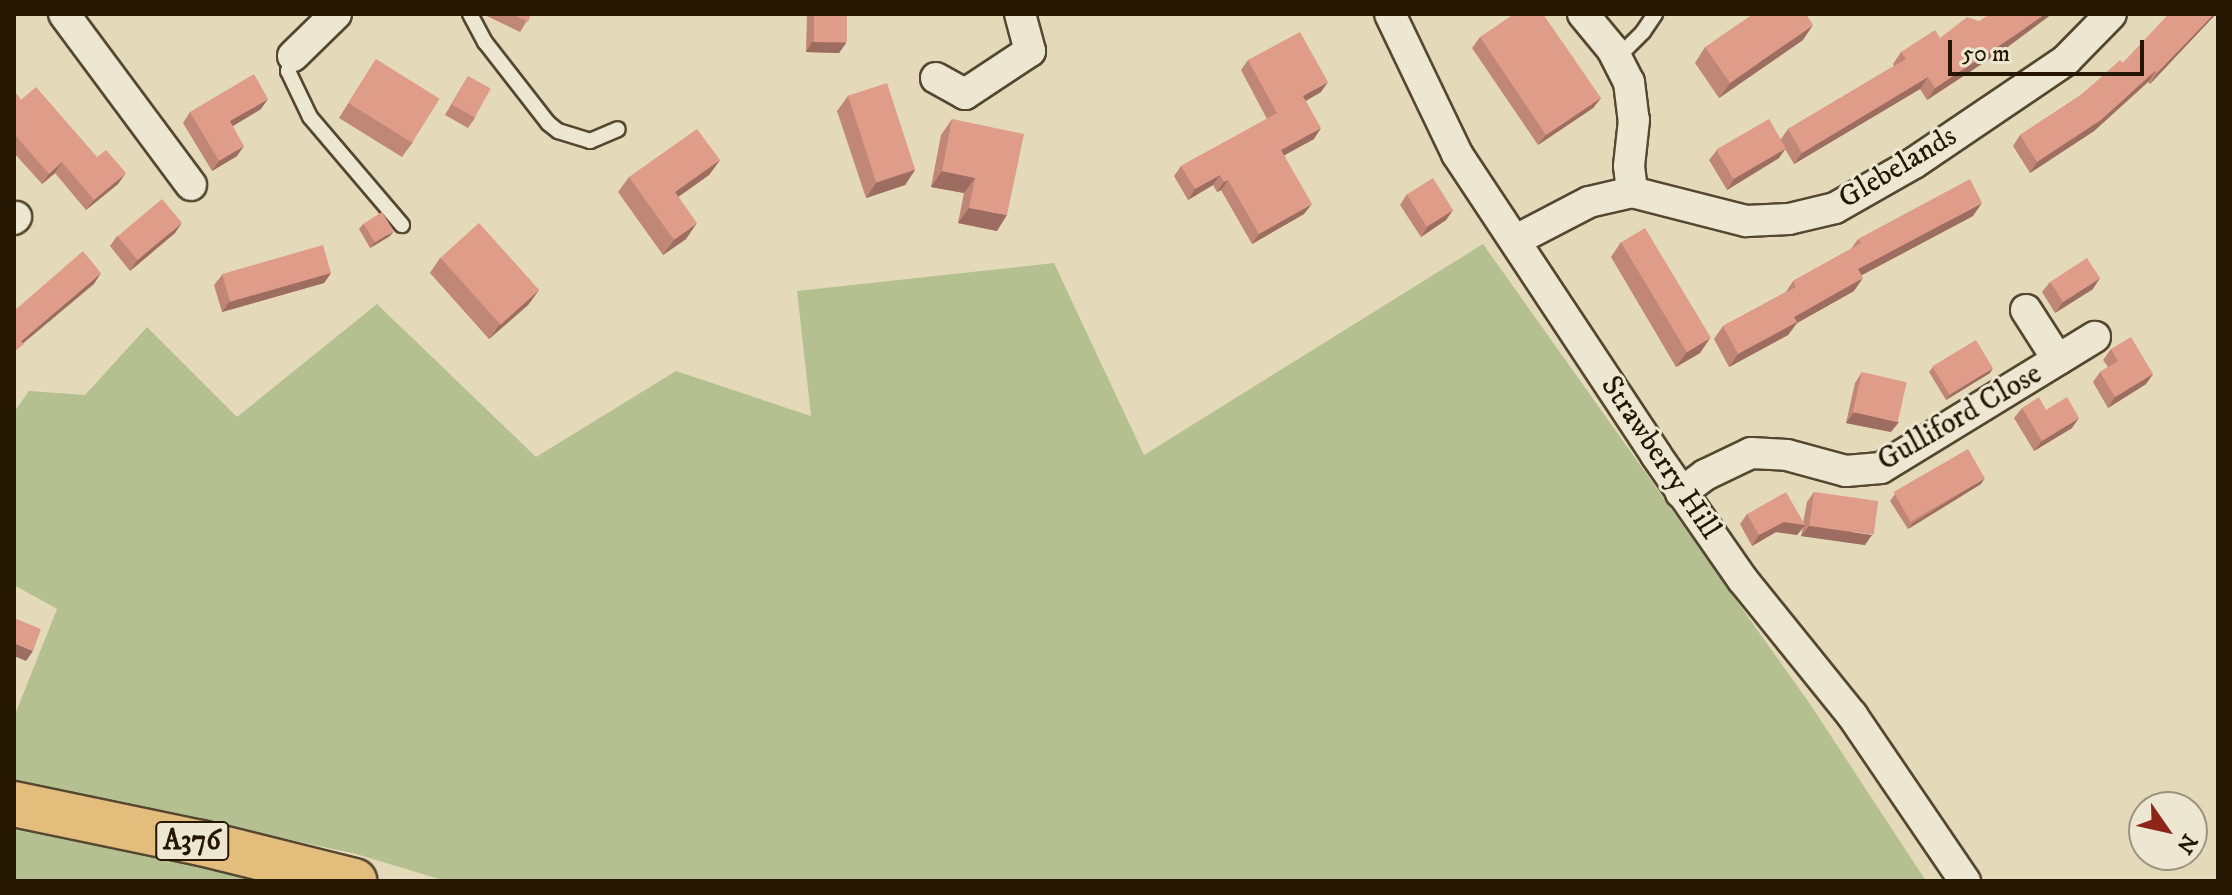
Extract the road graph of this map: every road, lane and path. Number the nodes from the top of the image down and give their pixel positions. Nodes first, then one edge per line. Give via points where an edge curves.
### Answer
1 (64, 14) edge
2 (336, 14) edge
3 (470, 14) edge
4 (1020, 14) edge
5 (1390, 14) edge
6 (1583, 14) edge
7 (1655, 14) edge
8 (2111, 14) edge
9 (293, 56) joint
10 (1617, 58) junction
11 (936, 78) dead end
12 (618, 129) dead end
13 (191, 185) dead end
14 (1632, 192) junction
15 (402, 225) dead end
16 (1516, 240) junction
17 (2026, 310) dead end
18 (2095, 337) dead end
19 (2058, 360) junction
20 (1681, 493) junction
21 (14, 804) edge
22 (354, 881) edge
23 (1965, 881) edge

1 - 13 street
2 - 9 street
3 - 12 lane via 527,99 558,131 590,141
4 - 11 street via 1030,51 965,94
5 - 16 street, Strawberry Hill via 1457,154
6 - 10 street
7 - 10 lane
8 - 14 street, Glebelands via 2066,60 1914,163 1835,208 1789,219 1746,221
9 - 15 lane via 288,71 310,117
10 - 14 street via 1629,82 1634,120
14 - 16 street, Glebelands via 1589,202
16 - 20 street, Strawberry Hill
17 - 19 street, Gulliford Close
18 - 19 street, Gulliford Close
19 - 20 street, Gulliford Close via 1881,468 1846,471 1787,455 1751,453
20 - 23 street, Strawberry Hill via 1852,715
21 - 22 highway, A376

